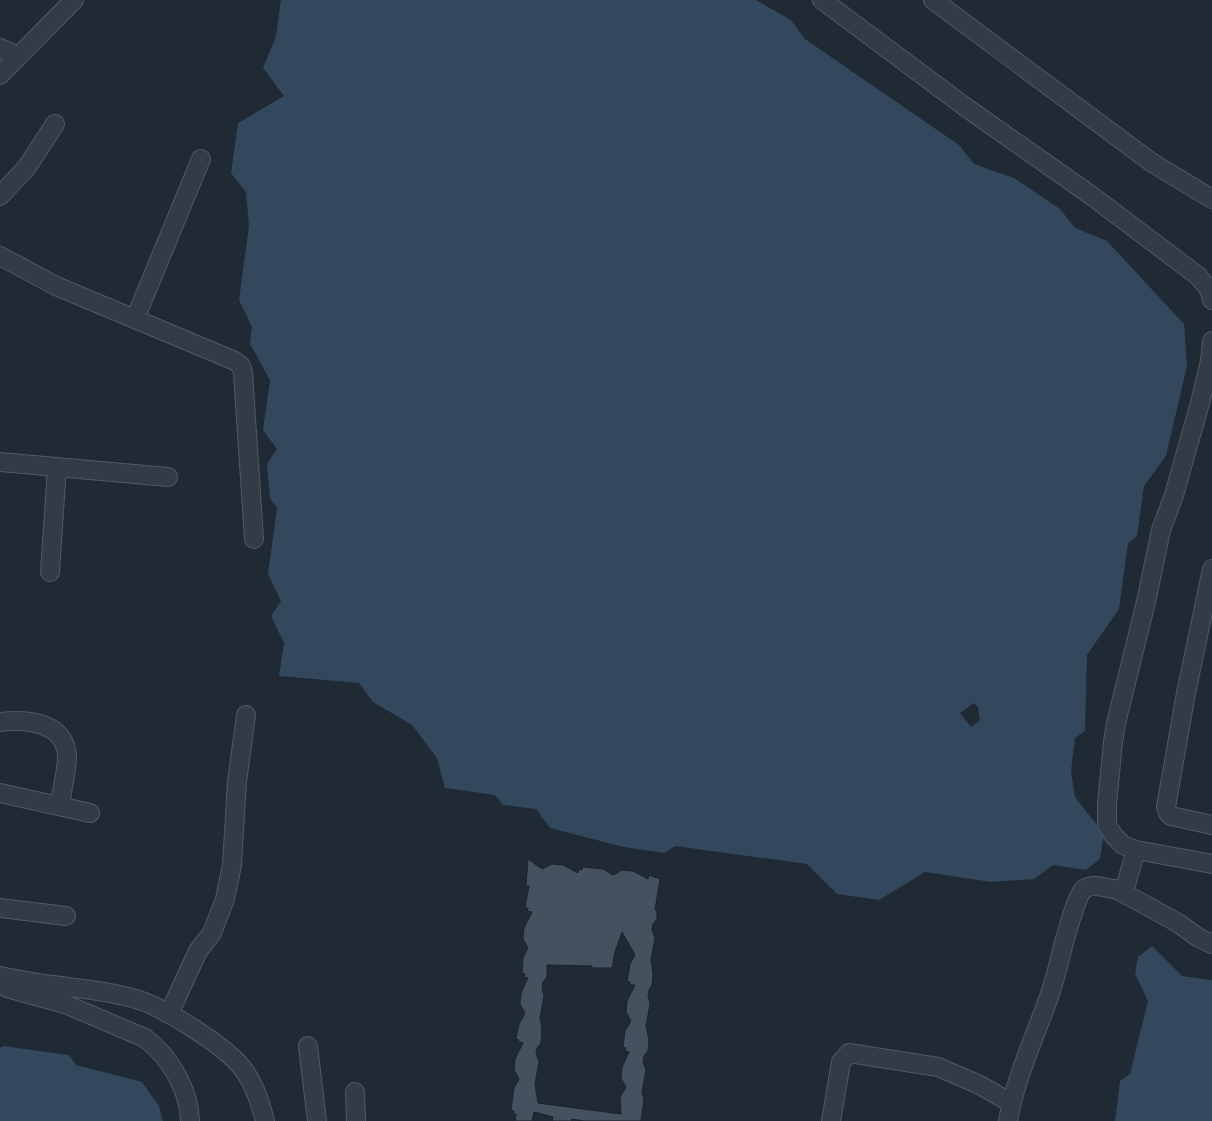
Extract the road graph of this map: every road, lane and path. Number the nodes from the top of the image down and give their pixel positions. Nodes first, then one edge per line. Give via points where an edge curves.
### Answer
1 (74, 0) edge
2 (822, 0) edge
3 (934, 0) edge
4 (0, 48) edge
5 (18, 56) junction
6 (0, 74) edge
7 (55, 124) dead end
8 (201, 159) dead end
9 (0, 196) edge
10 (1212, 199) edge
11 (0, 256) edge
12 (1212, 300) edge
13 (135, 319) junction
14 (1212, 341) edge
15 (0, 462) edge
16 (57, 467) junction
17 (168, 477) dead end
18 (254, 539) dead end
19 (1212, 569) edge
20 (50, 572) dead end
21 (246, 715) dead end
22 (0, 722) edge
23 (0, 793) edge
24 (60, 805) junction
25 (90, 813) dead end
26 (1212, 825) edge
27 (1136, 850) junction
28 (1212, 864) edge
29 (1118, 890) junction
30 (0, 908) edge
31 (66, 916) dead end
32 (1212, 944) edge
33 (0, 976) edge
34 (0, 986) edge
35 (169, 1014) junction
36 (308, 1046) dead end
37 (355, 1092) dead end
38 (1011, 1103) junction
39 (190, 1121) edge
40 (265, 1121) edge
41 (317, 1121) edge
42 (356, 1121) edge
43 (831, 1121) edge
44 (1008, 1121) edge

1 - 5 street
2 - 12 street via 1184,265 1209,289
3 - 10 street via 1152,162
4 - 5 street
5 - 6 street
7 - 9 street via 27,167
8 - 13 street
11 - 13 street via 56,286
13 - 18 street via 236,361 241,366
14 - 27 street via 1200,403 1162,530 1113,742 1107,825 1123,845
15 - 16 street
16 - 17 street
16 - 20 street
19 - 26 street via 1166,807 1172,816
21 - 35 street via 237,782 232,865 225,899 212,933 198,951
22 - 24 street via 36,722 52,728 63,742 67,758
23 - 24 street
24 - 25 street
27 - 28 street
27 - 29 street via 1126,885
29 - 32 street
29 - 38 street via 1092,886 1081,892 1047,1004
30 - 31 street
33 - 35 street via 101,991 139,1000
34 - 39 street via 64,1004 155,1045 181,1083
35 - 40 street via 239,1064 257,1093
36 - 41 street
37 - 42 street
38 - 43 street via 938,1067 849,1053 841,1062
38 - 44 street

